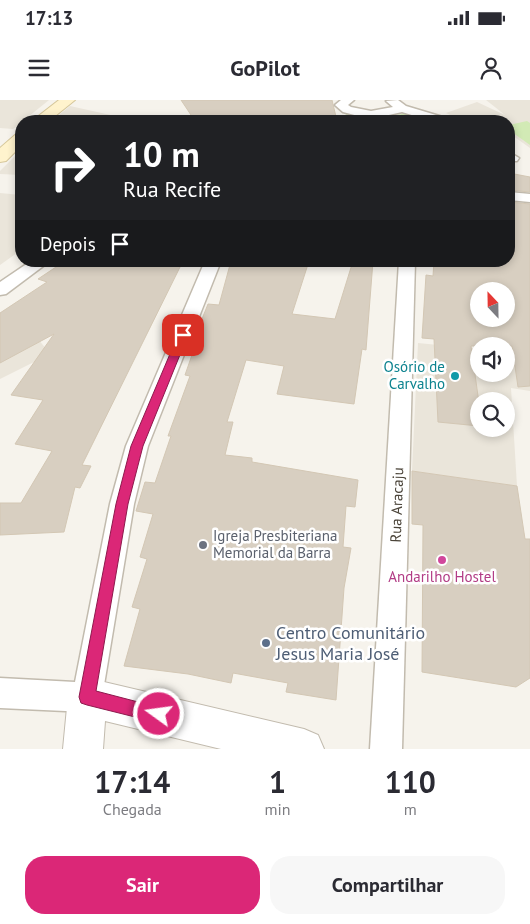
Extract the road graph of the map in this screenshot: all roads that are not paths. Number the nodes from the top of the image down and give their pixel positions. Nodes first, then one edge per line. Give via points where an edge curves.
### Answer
1 (68, 100) edge
2 (348, 100) edge
3 (389, 100) edge
4 (402, 108) junction
5 (48, 115) edge
6 (426, 115) edge
7 (15, 143) edge
8 (0, 157) edge
9 (515, 197) edge
10 (530, 198) edge
11 (33, 267) edge
12 (211, 267) edge
13 (407, 267) edge
14 (0, 290) edge
15 (0, 693) edge
16 (87, 697) junction
17 (83, 749) edge
18 (304, 749) edge
19 (386, 749) edge

1 - 5 main road
2 - 4 street via 342,105 344,108 364,113 387,113
3 - 4 street
4 - 6 street
7 - 8 main road
9 - 10 street
11 - 14 street
12 - 16 street via 137,446 122,504
13 - 19 street, Rua Aracaju
15 - 16 street
16 - 17 street
16 - 18 street

